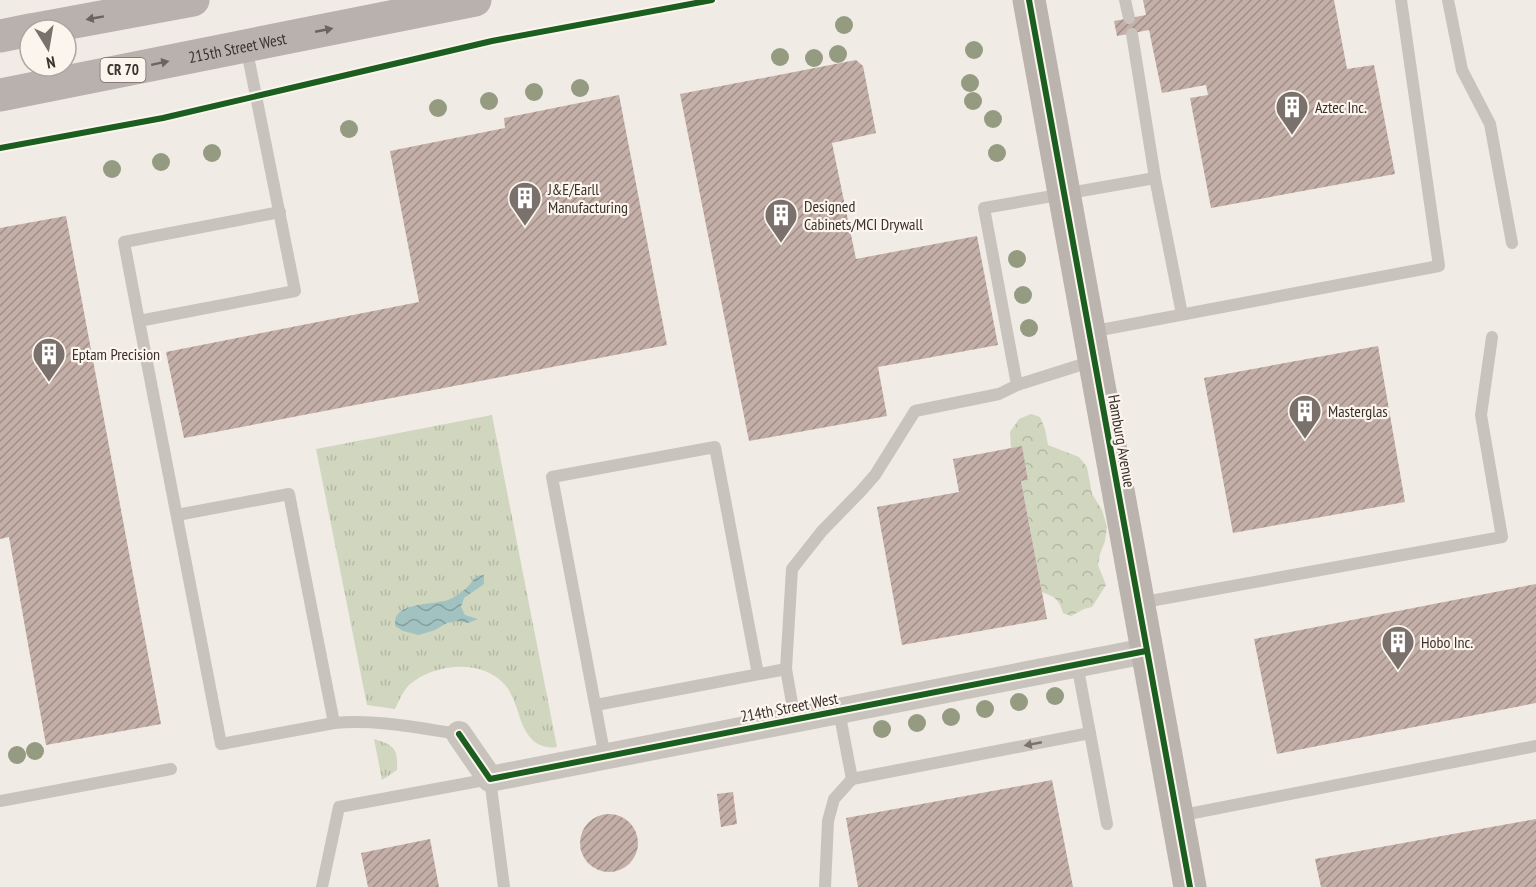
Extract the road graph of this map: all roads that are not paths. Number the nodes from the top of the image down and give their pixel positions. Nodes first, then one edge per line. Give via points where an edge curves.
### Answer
1 (194, 0) edge
2 (475, 0) edge
3 (1029, 0) edge
4 (1125, 0) edge
5 (1401, 0) edge
6 (1448, 0) edge
7 (1129, 18) dead end
8 (78, 21) edge
9 (18, 32) edge
10 (1132, 34) dead end
11 (0, 36) edge
12 (246, 45) junction
13 (0, 95) edge
14 (1155, 178) junction
15 (1064, 194) junction
16 (280, 212) junction
17 (1512, 243) dead end
18 (1182, 314) junction
19 (139, 321) junction
20 (1492, 337) dead end
21 (1092, 346) junction
22 (1017, 385) junction
23 (177, 515) junction
24 (1138, 603) junction
25 (1146, 651) junction
26 (1077, 664) junction
27 (786, 669) junction
28 (758, 674) junction
29 (597, 705) junction
30 (839, 711) junction
31 (795, 720) junction
32 (334, 723) junction
33 (1090, 734) junction
34 (459, 735) joint
35 (1536, 746) edge
36 (605, 757) junction
37 (171, 769) dead end
38 (490, 779) junction
39 (852, 779) junction
40 (0, 801) edge
41 (1177, 816) junction
42 (1107, 824) dead end
43 (322, 887) edge
44 (504, 887) edge
45 (825, 887) edge
46 (1190, 887) edge

1 -> 8 main road
12 -> 2 main road, 215th Street West / CR 70
3 - 15 street, Hamburg Avenue
4 - 7 lane
5 - 18 lane via 1439,266
6 - 17 lane via 1462,70 1490,124
9 - 11 main road
10 - 14 lane
13 -> 12 main road, 215th Street West / CR 70
12 - 16 lane
14 - 15 lane
14 - 18 lane
15 - 21 street, Hamburg Avenue
15 - 22 lane via 984,208
16 - 19 lane via 295,291
16 - 19 lane via 124,242
18 - 21 lane
19 - 23 lane
20 - 24 lane via 1481,415 1502,537
21 - 22 lane
21 - 24 street, Hamburg Avenue
22 - 27 lane via 999,394 915,411 875,475 792,569
23 - 32 lane via 289,494
23 - 32 lane via 221,744
24 - 25 street, Hamburg Avenue
25 - 26 street, 214th Street West
25 - 41 street, Hamburg Avenue
26 - 30 street, 214th Street West
26 - 33 lane
27 - 28 lane
27 - 31 lane
28 - 29 lane
28 - 29 lane via 714,447 562,475 552,477
29 - 36 lane
30 - 31 street, 214th Street West
30 - 39 lane
31 - 36 street, 214th Street West
32 - 34 lane via 397,725
33 -> 39 lane
33 - 42 lane
34 - 38 street
35 - 41 lane
36 - 38 street, 214th Street West
37 - 40 lane
38 - 43 lane via 339,807
38 - 44 lane
39 - 45 lane via 834,799 828,821
41 - 46 street, Hamburg Avenue

